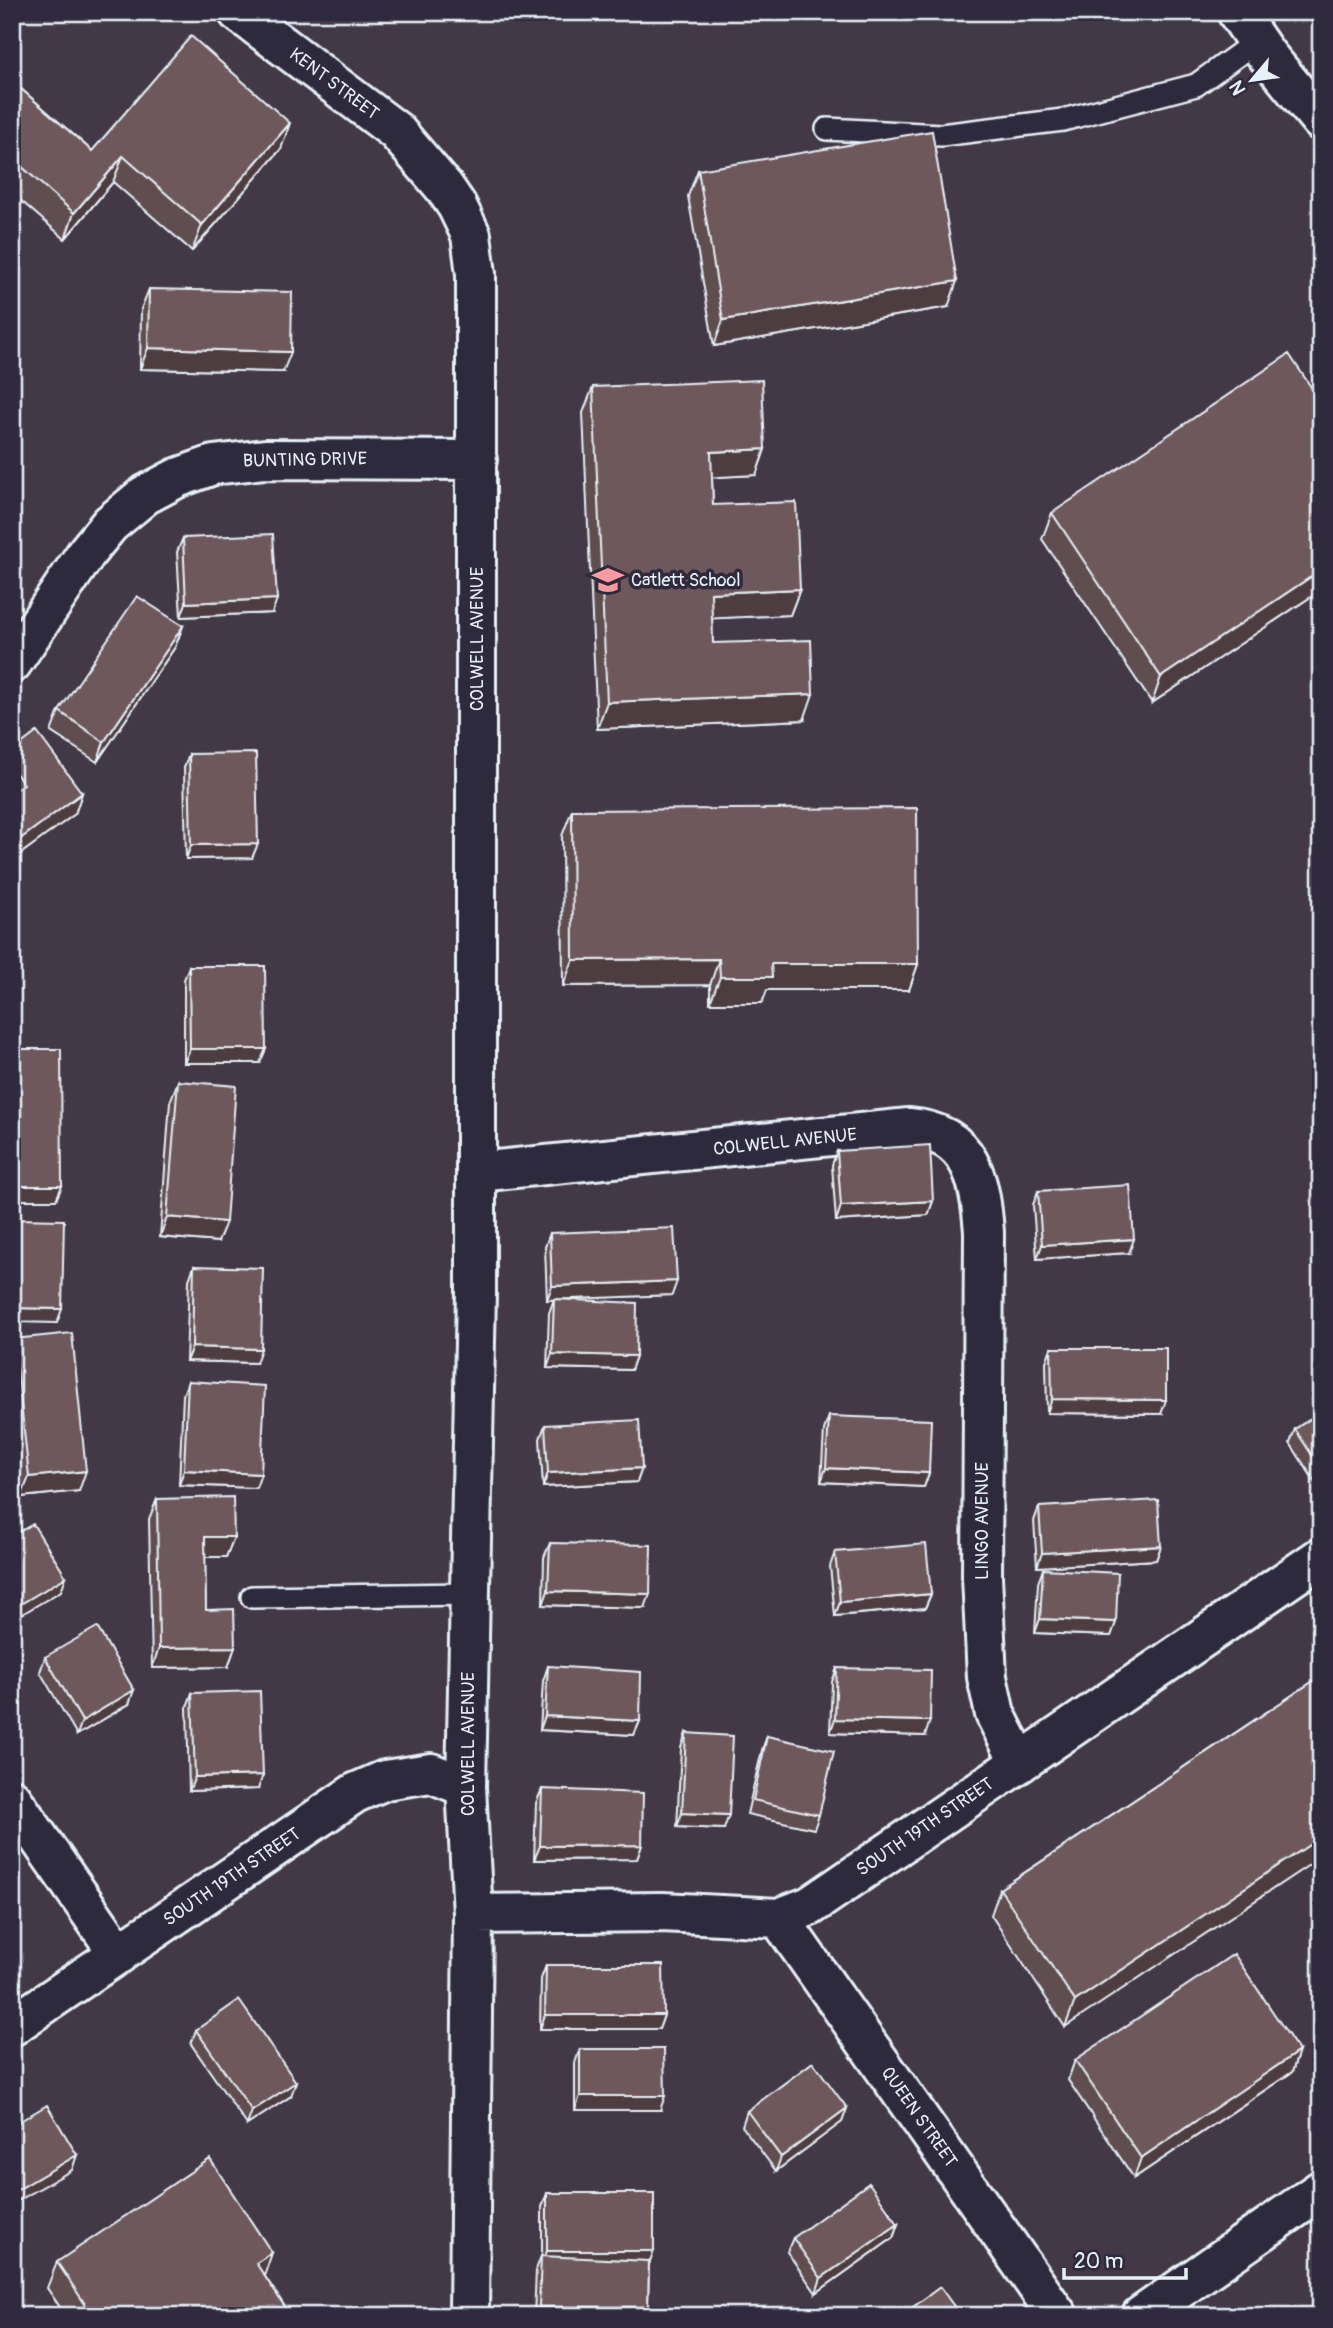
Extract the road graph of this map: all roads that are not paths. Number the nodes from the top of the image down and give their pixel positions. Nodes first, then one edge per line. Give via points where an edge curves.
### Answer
1 (238, 12) edge
2 (1247, 27) edge
3 (1321, 121) edge
4 (827, 129) dead end
5 (396, 131) joint
6 (477, 460) junction
7 (12, 663) edge
8 (477, 1172) junction
9 (983, 1272) joint
10 (1321, 1557) edge
11 (470, 1594) junction
12 (252, 1597) dead end
13 (1020, 1763) junction
14 (466, 1787) junction
15 (12, 1799) edge
16 (473, 1914) junction
17 (779, 1918) junction
18 (119, 1954) junction
19 (12, 2026) edge
20 (1321, 2190) edge
21 (469, 2316) edge
22 (1058, 2316) edge
23 (1141, 2316) edge

1 - 5 street, KENT STREET
2 - 3 street
2 - 4 lane via 1196,85 1063,120 941,135
5 - 6 street, COLWELL AVENUE via 444,187 471,235 476,274
6 - 7 street, BUNTING DRIVE via 265,459 213,466 177,478 145,495 110,524
6 - 8 street, COLWELL AVENUE
8 - 9 street, COLWELL AVENUE via 923,1129 947,1139 970,1162 981,1195
8 - 11 street, COLWELL AVENUE
9 - 13 street, LINGO AVENUE via 982,1577 987,1676 995,1714
10 - 13 street, SOUTH 19TH STREET
11 - 12 lane
11 - 14 street, COLWELL AVENUE
13 - 17 street, SOUTH 19TH STREET via 810,1906
14 - 16 street, COLWELL AVENUE
14 - 18 street, SOUTH 19TH STREET via 431,1773 385,1780 355,1793
15 - 18 street
16 - 17 street, SOUTH 19TH STREET via 662,1912
16 - 21 street, COLWELL AVENUE
17 - 22 street, QUEEN STREET
18 - 19 street, SOUTH 19TH STREET
20 - 23 street

